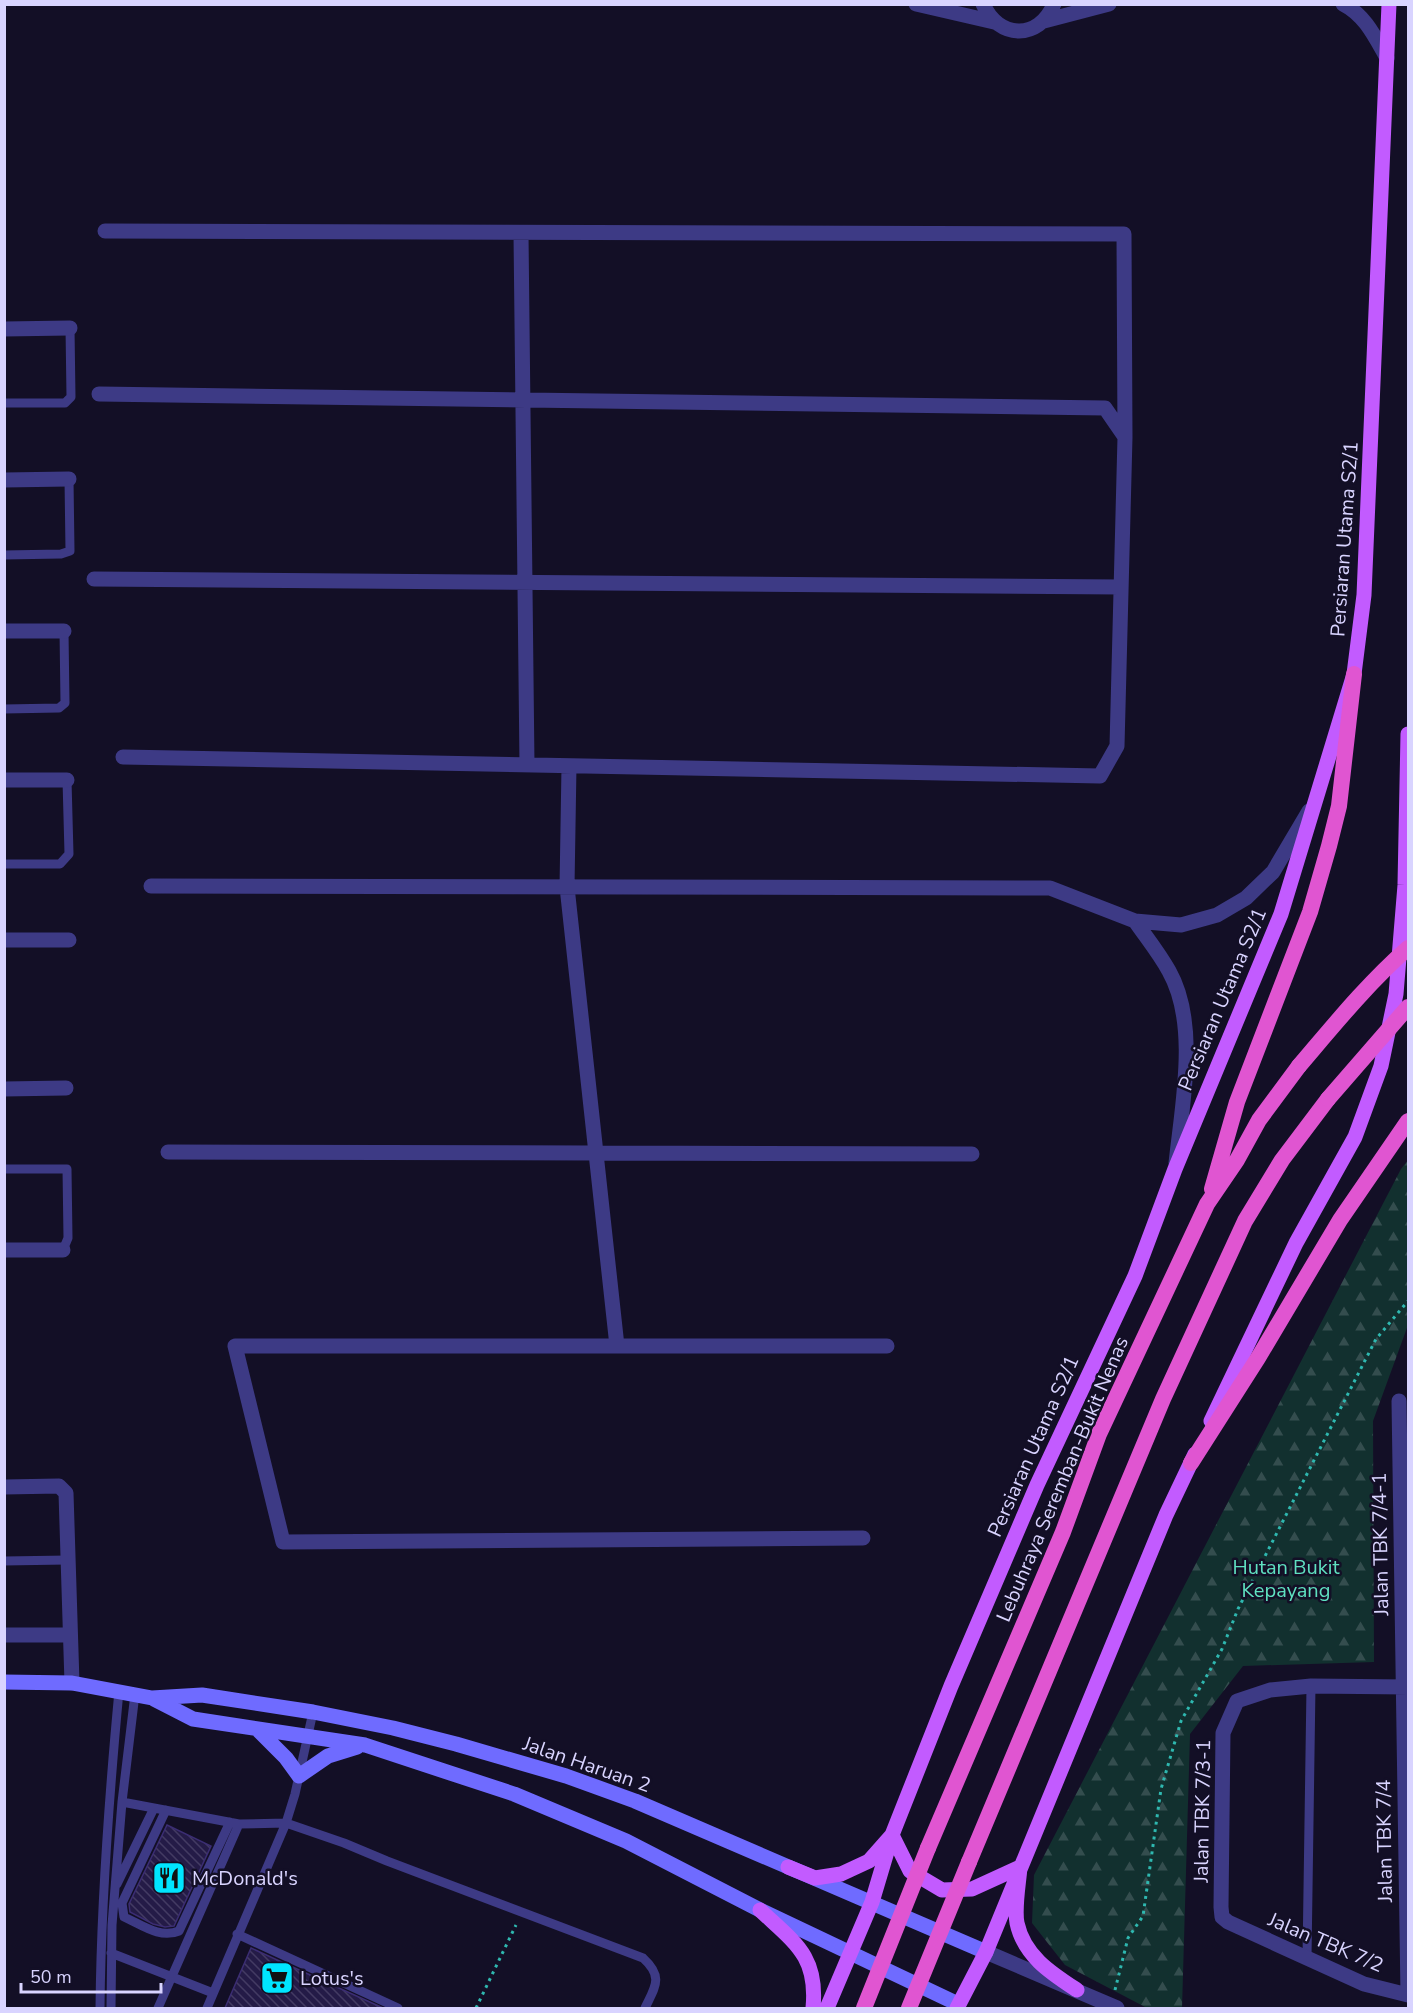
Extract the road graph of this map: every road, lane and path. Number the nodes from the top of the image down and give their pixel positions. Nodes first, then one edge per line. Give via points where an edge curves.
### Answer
1 (916, 4) edge
2 (983, 4) edge
3 (1054, 4) edge
4 (1108, 4) edge
5 (1343, 4) edge
6 (1389, 4) edge
7 (1044, 21) junction
8 (994, 22) junction
9 (1387, 58) junction
10 (105, 231) dead end
11 (521, 234) junction
12 (70, 328) joint
13 (4, 329) edge
14 (99, 394) dead end
15 (522, 400) junction
16 (4, 403) edge
17 (1125, 437) junction
18 (69, 479) joint
19 (4, 480) edge
20 (4, 555) edge
21 (94, 579) dead end
22 (525, 583) junction
23 (1121, 587) junction
24 (4, 631) edge
25 (64, 631) joint
26 (1354, 674) junction
27 (4, 709) edge
28 (1408, 734) edge
29 (123, 757) dead end
30 (527, 765) junction
31 (569, 766) junction
32 (4, 780) edge
33 (67, 780) joint
34 (1316, 800) junction
35 (4, 864) edge
36 (151, 886) dead end
37 (567, 887) junction
38 (1135, 921) junction
39 (4, 940) edge
40 (69, 940) dead end
41 (1408, 948) edge
42 (1408, 1008) edge
43 (66, 1088) dead end
44 (4, 1089) edge
45 (1408, 1121) edge
46 (168, 1152) dead end
47 (596, 1153) junction
48 (972, 1154) dead end
49 (4, 1169) edge
50 (1175, 1169) junction
51 (1207, 1204) junction
52 (4, 1250) edge
53 (63, 1250) joint
54 (1408, 1301) edge
55 (617, 1346) junction
56 (887, 1346) dead end
57 (1399, 1401) dead end
58 (1191, 1463) junction
59 (4, 1487) edge
60 (863, 1538) dead end
61 (67, 1560) junction
62 (4, 1561) edge
63 (4, 1635) edge
64 (69, 1635) junction
65 (4, 1682) edge
66 (72, 1683) junction
67 (1311, 1686) junction
68 (1406, 1687) edge
69 (119, 1691) junction
70 (135, 1694) junction
71 (152, 1698) junction
72 (313, 1712) junction
73 (256, 1729) junction
74 (307, 1736) junction
75 (365, 1745) junction
76 (299, 1776) junction
77 (122, 1802) junction
78 (154, 1808) junction
79 (166, 1810) junction
80 (235, 1823) junction
81 (286, 1823) junction
82 (892, 1835) junction
83 (1020, 1866) junction
84 (789, 1867) junction
85 (114, 1889) junction
86 (872, 1902) junction
87 (760, 1910) junction
88 (522, 1912) junction
89 (1228, 1922) joint
90 (237, 1934) junction
91 (851, 1952) junction
92 (986, 1952) junction
93 (111, 1953) junction
94 (1307, 1958) junction
95 (171, 1976) junction
96 (1077, 1990) junction
97 (213, 1993) junction
98 (1408, 1995) edge
99 (961, 2007) edge
100 (1115, 2007) edge
101 (100, 2008) edge
102 (111, 2008) edge
103 (158, 2008) edge
104 (207, 2008) edge
105 (398, 2008) edge
106 (476, 2008) edge
107 (645, 2008) edge
108 (813, 2008) edge
109 (827, 2008) edge
110 (864, 2008) edge
111 (909, 2008) edge

1 - 8 street
2 - 8 street
3 - 7 street
4 - 7 street
5 - 9 street via 1362,17
6 - 9 main road, Persiaran Utama S2/1
7 - 8 street via 1025,31
9 - 26 main road, Persiaran Utama S2/1 via 1364,595
10 - 11 street
11 - 15 street
11 - 17 street via 1124,234
12 - 13 street
12 - 16 lane via 71,396 66,403
14 - 15 street
15 - 17 street via 1105,408
15 - 22 street
17 - 23 street
18 - 19 street
18 - 20 lane via 69,551
21 - 22 street
22 - 23 street
22 - 30 street
23 - 31 street via 1117,746 1100,776
24 - 25 street
25 - 27 lane via 65,703 59,708
26 - 34 main road, Persiaran Utama S2/1
26 - 51 highway via 1339,806 1329,846 1310,912 1237,1102
28 - 58 main road via 1405,885 1396,994 1381,1066 1355,1137 1296,1243
29 - 30 street
30 - 31 street
31 - 37 street
32 - 33 street
33 - 35 lane via 69,854 60,864
34 - 38 street via 1273,872 1246,898 1217,915 1181,925
34 - 50 main road, Persiaran Utama S2/1 via 1281,914
36 - 37 street
37 - 38 street via 1050,888
37 - 47 street
38 - 50 street via 1170,972 1181,1003 1187,1056
39 - 40 street
41 - 51 highway, Lebuhraya Seremban-Bukit Nenas, bridge via 1350,1006 1299,1066 1259,1120
42 - 111 highway, bridge via 1328,1099 1282,1160 1245,1221 1162,1399
43 - 44 street
45 - 58 highway via 1340,1220
46 - 47 street
47 - 48 street
47 - 55 street
49 - 53 lane via 67,1169 68,1238
50 - 82 main road, Persiaran Utama S2/1 via 1135,1276 1037,1485
51 - 110 highway, Lebuhraya Seremban-Bukit Nenas, bridge via 1099,1434 1063,1532
52 - 53 street
54 - 100 path via 1370,1348 1222,1648 1180,1721 1161,1789 1143,1916 1128,1938
55 - 56 street
55 - 60 street via 235,1346 283,1542
57 - 68 street, Jalan TBK 7/4-1
58 - 83 main road
59 - 61 street via 59,1486 66,1493
61 - 62 lane
61 - 64 street
63 - 64 street
64 - 66 street
65 - 66 main road, Jalan Haruan 2
66 - 69 main road, Jalan Haruan 2
67 - 68 street
67 - 89 street, Jalan TBK 7/3-1 via 1270,1690 1237,1701 1223,1733 1221,1907 1222,1917
67 - 94 lane
68 - 98 street, Jalan TBK 7/4
69 - 70 main road, Jalan Haruan 2
69 - 101 lane via 108,1799
70 - 71 main road, Jalan Haruan 2
70 - 77 lane
71 - 72 main road, Jalan Haruan 2 via 202,1695
71 - 73 main road, Jalan Haruan 2 via 193,1719
72 - 74 lane
72 - 84 main road, Jalan Haruan 2 via 393,1728 566,1776
73 - 74 main road, Jalan Haruan 2
73 - 76 main road
74 - 75 main road, Jalan Haruan 2
74 - 76 lane
75 - 76 main road via 328,1756
75 - 87 main road, Jalan Haruan 2 via 514,1794 626,1841
76 - 81 lane
77 - 78 lane
77 - 85 lane
78 - 79 lane
78 - 85 lane
79 - 80 lane
79 - 80 lane via 122,1903 124,1917 160,1934 179,1930
80 - 81 lane
80 - 95 lane
81 - 88 lane
81 - 90 lane
82 - 83 main road via 910,1871 942,1890 972,1889
82 - 84 main road via 869,1861 841,1874 815,1878
82 - 86 main road, Persiaran Utama S2/1
83 - 92 main road
83 - 96 main road via 1017,1921 1026,1947 1046,1970
84 - 86 main road, Jalan Haruan 2
85 - 93 lane
86 - 91 main road, Persiaran Utama S2/1
86 - 92 main road, Jalan Haruan 2
87 - 91 main road, Jalan Haruan 2
87 - 108 main road via 798,1946 810,1965 815,1989
88 - 106 path
88 - 107 lane via 643,1958 656,1973 656,1984
89 - 94 street, Jalan TBK 7/2
90 - 97 lane
90 - 105 lane
91 - 99 main road, Jalan Haruan 2
91 - 109 main road, Persiaran Utama S2/1
92 - 96 street
92 - 99 main road
93 - 95 lane
93 - 102 lane
94 - 98 street, Jalan TBK 7/2 via 1364,1984
95 - 97 lane
95 - 103 lane
96 - 100 street
97 - 104 lane

